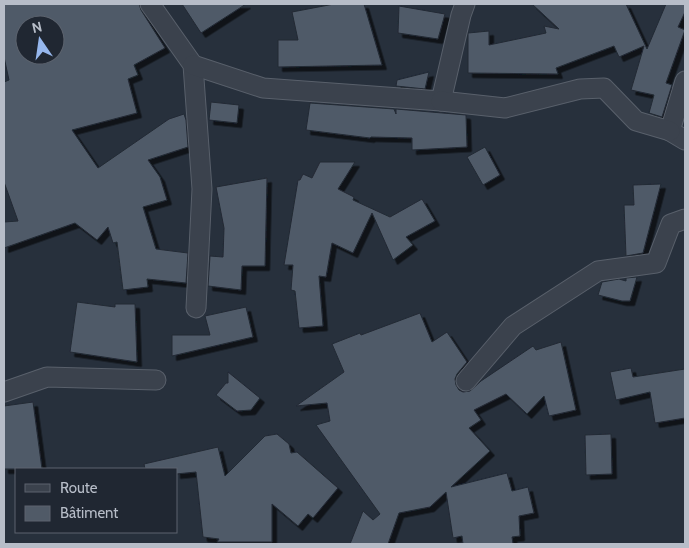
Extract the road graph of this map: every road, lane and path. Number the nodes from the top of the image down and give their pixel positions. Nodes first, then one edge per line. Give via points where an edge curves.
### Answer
1 (150, 4) edge
2 (465, 4) edge
3 (193, 65) junction
4 (685, 82) edge
5 (441, 101) junction
6 (678, 136) edge
7 (685, 219) edge
8 (196, 308) dead end
9 (156, 380) dead end
10 (466, 381) dead end
11 (4, 392) edge

1 - 3 street
2 - 5 street
3 - 5 street via 262,88
3 - 8 street via 202,189
4 - 6 street
5 - 6 street via 505,108 580,88 604,88 636,121
7 - 10 street via 671,224 656,263 598,271 513,326
9 - 11 street via 47,377

